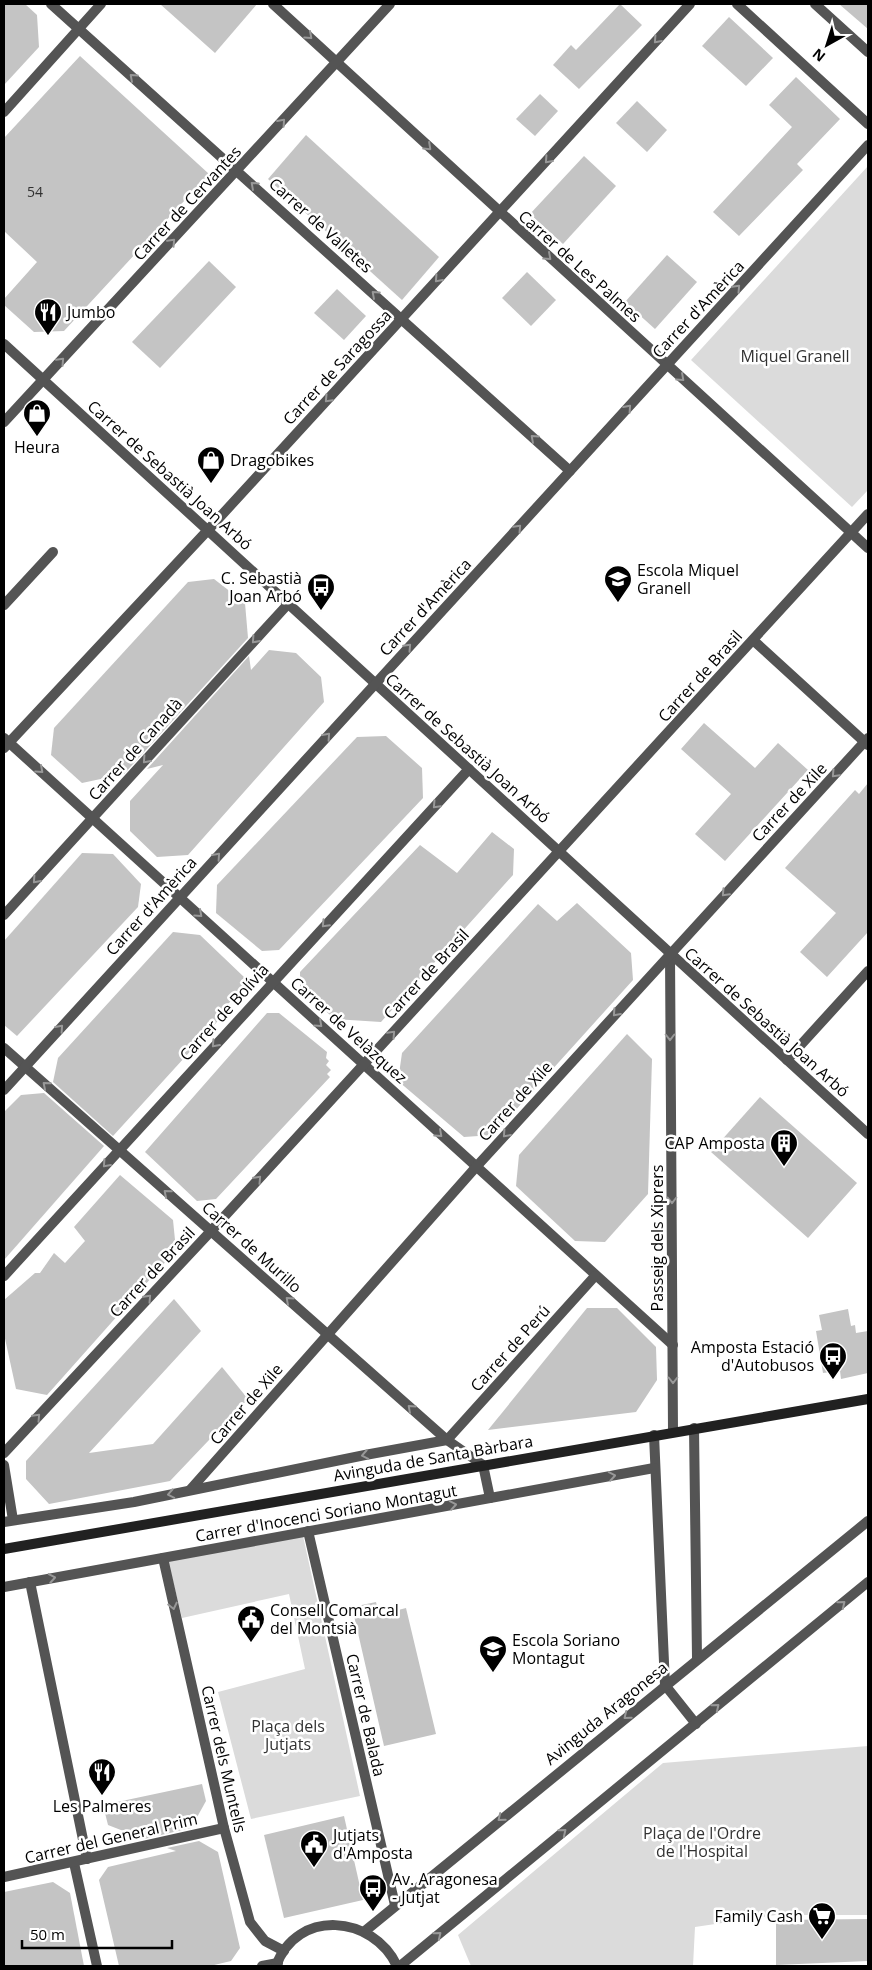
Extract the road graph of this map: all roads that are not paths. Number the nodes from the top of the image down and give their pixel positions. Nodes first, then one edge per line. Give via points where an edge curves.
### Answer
1 (51, 4) edge
2 (101, 4) edge
3 (272, 4) edge
4 (390, 4) edge
5 (690, 4) edge
6 (737, 4) edge
7 (815, 4) edge
8 (78, 28) junction
9 (868, 52) edge
10 (337, 62) junction
11 (4, 112) edge
12 (868, 124) edge
13 (868, 145) edge
14 (238, 170) junction
15 (499, 212) junction
16 (402, 319) junction
17 (4, 344) edge
18 (667, 365) junction
19 (44, 380) junction
20 (4, 422) edge
21 (570, 471) junction
22 (868, 514) edge
23 (208, 530) junction
24 (851, 532) junction
25 (868, 548) edge
26 (53, 552) dead end
27 (288, 604) junction
28 (4, 605) edge
29 (753, 640) junction
30 (375, 683) junction
31 (867, 741) edge
32 (6, 743) edge
33 (469, 769) junction
34 (93, 818) junction
35 (559, 852) junction
36 (180, 897) junction
37 (4, 915) edge
38 (670, 954) junction
39 (868, 971) edge
40 (272, 981) junction
41 (4, 1048) edge
42 (787, 1060) junction
43 (364, 1064) junction
44 (25, 1067) junction
45 (4, 1090) edge
46 (868, 1134) edge
47 (119, 1150) junction
48 (476, 1167) junction
49 (211, 1231) junction
50 (4, 1276) edge
51 (595, 1276) junction
52 (328, 1335) junction
53 (673, 1346) junction
54 (868, 1399) edge
55 (694, 1428) junction
56 (673, 1432) junction
57 (654, 1435) junction
58 (447, 1440) junction
59 (4, 1453) edge
60 (4, 1465) edge
61 (483, 1465) junction
62 (654, 1468) junction
63 (190, 1490) junction
64 (490, 1498) junction
65 (8, 1521) edge
66 (868, 1521) edge
67 (308, 1531) junction
68 (4, 1549) edge
69 (163, 1558) junction
70 (30, 1582) junction
71 (868, 1582) edge
72 (4, 1587) edge
73 (697, 1658) junction
74 (665, 1685) junction
75 (696, 1724) junction
76 (224, 1828) junction
77 (87, 1860) junction
78 (74, 1863) junction
79 (4, 1877) edge
80 (395, 1905) junction
81 (365, 1931) junction
82 (284, 1951) junction
83 (277, 1964) edge
84 (97, 1966) edge
85 (262, 1966) edge
86 (399, 1966) edge

1 - 8 street, Carrer de Valletes
2 - 8 street
3 -> 10 street, Carrer de Les Palmes
4 - 10 street, Carrer de Cervantes
5 -> 15 street, Carrer de Saragossa
6 - 12 street
7 - 9 street
8 - 11 street
14 -> 8 street, Carrer de Valletes
14 -> 10 street, Carrer de Cervantes
10 -> 15 street, Carrer de Les Palmes
18 -> 13 street, Carrer d'Amèrica
16 -> 14 street, Carrer de Valletes
19 -> 14 street, Carrer de Cervantes
15 -> 16 street, Carrer de Saragossa
15 -> 18 street, Carrer de Les Palmes
21 -> 16 street, Carrer de Valletes
16 -> 23 street, Carrer de Saragossa
17 - 19 street, Carrer de Sebastià Joan Arbó
21 -> 18 street, Carrer d'Amèrica
18 -> 24 street, Carrer de Les Palmes
19 - 20 street, Carrer de Cervantes
19 - 23 street, Carrer de Sebastià Joan Arbó
30 -> 21 street, Carrer d'Amèrica
22 - 24 street, Carrer de Brasil
23 - 27 street, Carrer de Sebastià Joan Arbó
23 - 32 street, Carrer de Saragossa
24 - 25 street, Carrer de Les Palmes
24 - 29 street, Carrer de Brasil
26 - 28 street
27 - 30 street, Carrer de Sebastià Joan Arbó
27 -> 34 street, Carrer de Canadà
29 - 31 street
29 - 35 street, Carrer de Brasil
30 - 33 street, Carrer de Sebastià Joan Arbó
36 -> 30 street, Carrer d'Amèrica
31 -> 38 street, Carrer de Xile
32 -> 34 street, Carrer de Velàzquez
33 - 35 street, Carrer de Sebastià Joan Arbó
33 -> 40 street, Carrer de Bolívia
34 - 36 street, Carrer de Velàzquez
34 -> 37 street, Carrer de Canadà
35 - 38 street, Carrer de Sebastià Joan Arbó
43 -> 35 street, Carrer de Brasil
36 -> 40 street, Carrer de Velàzquez
44 -> 36 street, Carrer d'Amèrica
38 - 42 street, Carrer de Sebastià Joan Arbó
38 -> 48 street, Carrer de Xile
38 -> 53 street, Passeig dels Xiprers
39 - 42 street
40 -> 43 street, Carrer de Velàzquez
40 -> 47 street, Carrer de Bolívia
41 - 44 street, Carrer de Murillo
42 - 46 street, Carrer de Sebastià Joan Arbó
43 -> 48 street, Carrer de Velàzquez
49 -> 43 street, Carrer de Brasil
44 - 45 street, Carrer d'Amèrica
47 -> 44 street, Carrer de Murillo
49 -> 47 street, Carrer de Murillo
47 -> 50 street, Carrer de Bolívia
48 - 51 street, Carrer de Velàzquez
48 - 52 street, Carrer de Xile
52 -> 49 street, Carrer de Murillo
59 -> 49 street, Carrer de Brasil
51 - 53 street, Carrer de Velàzquez
51 - 58 street, Carrer de Perú
58 -> 52 street, Carrer de Murillo
52 - 63 street, Carrer de Xile
53 -> 56 street, Passeig dels Xiprers
54 - 55 street, Avinguda de Santa Bàrbara
55 - 56 street, Avinguda de Santa Bàrbara
55 - 73 street
56 - 57 street, Avinguda de Santa Bàrbara
57 - 61 street, Avinguda de Santa Bàrbara
57 - 62 street
58 - 61 street, Carrer de Murillo
58 -> 63 street, Avinguda de Santa Bàrbara
60 - 65 street
61 - 64 street
61 - 68 street, Avinguda de Santa Bàrbara
64 -> 62 street, Carrer d'Inocenci Soriano Montagut
62 - 74 street
63 -> 65 street, Avinguda de Santa Bàrbara
67 -> 64 street, Carrer d'Inocenci Soriano Montagut
66 - 73 street, Avinguda Aragonesa
67 - 69 street, Carrer d'Inocenci Soriano Montagut
67 - 80 street, Carrer de Balada
70 -> 69 street, Carrer d'Inocenci Soriano Montagut
69 -> 76 street, Carrer dels Muntells
70 - 72 street, Carrer d'Inocenci Soriano Montagut
70 - 77 street
75 -> 71 street
73 - 74 street, Avinguda Aragonesa
74 - 75 street
74 -> 80 street, Avinguda Aragonesa
86 -> 75 street
76 - 77 street, Carrer del General Prim
76 - 82 street, Carrer dels Muntells via 250,1922 265,1941
77 - 78 street, Carrer del General Prim
78 - 79 street, Carrer del General Prim
78 - 84 street
80 - 81 street, Avinguda Aragonesa
81 - 82 street via 343,1925 320,1926 300,1936
81 - 86 street via 387,1948
82 - 83 street
83 - 85 street

